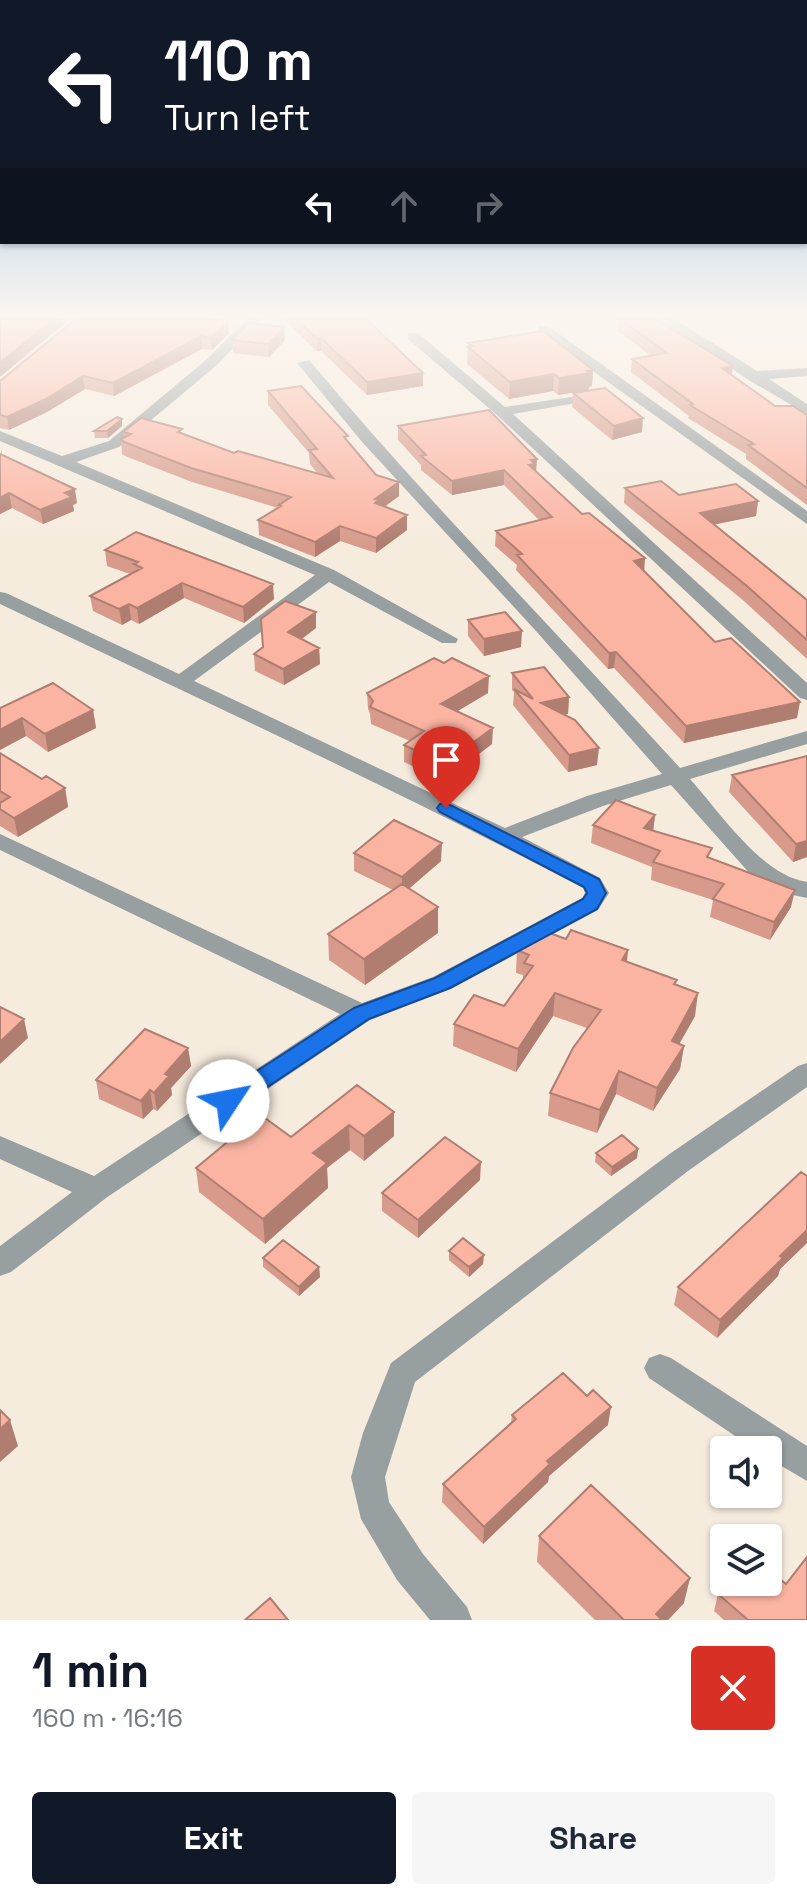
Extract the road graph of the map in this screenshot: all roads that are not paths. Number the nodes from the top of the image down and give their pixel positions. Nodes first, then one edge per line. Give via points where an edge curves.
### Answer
1 (174, 394) edge
2 (329, 394) edge
3 (480, 394) edge
4 (607, 394) edge
5 (633, 394) edge
6 (780, 394) edge
7 (807, 410) edge
8 (502, 412) junction
9 (0, 436) edge
10 (64, 461) junction
11 (807, 519) edge
12 (328, 574) junction
13 (0, 597) edge
14 (449, 639) dead end
15 (178, 684) junction
16 (807, 694) edge
17 (807, 737) edge
18 (677, 778) junction
19 (503, 837) junction
20 (0, 841) edge
21 (807, 890) edge
22 (361, 1013) junction
23 (807, 1073) edge
24 (0, 1147) edge
25 (96, 1190) junction
26 (0, 1263) edge
27 (660, 1368) dead end
28 (807, 1465) edge
29 (454, 1620) edge

1 - 10 street via 114,444
2 - 18 street
3 - 8 street
4 - 8 street
5 - 11 street
6 - 7 street
8 - 16 street
9 - 10 street
10 - 12 street
12 - 14 street
12 - 15 street
13 - 15 street
15 - 19 street
17 - 18 street
18 - 19 street via 595,801
18 - 21 street via 760,871 787,887
19 - 22 street via 592,883 597,893 590,904 442,983
20 - 22 street
22 - 25 street
23 - 29 street via 665,1172 402,1373 368,1477 373,1507 410,1567
24 - 25 street
25 - 26 street
27 - 28 street

